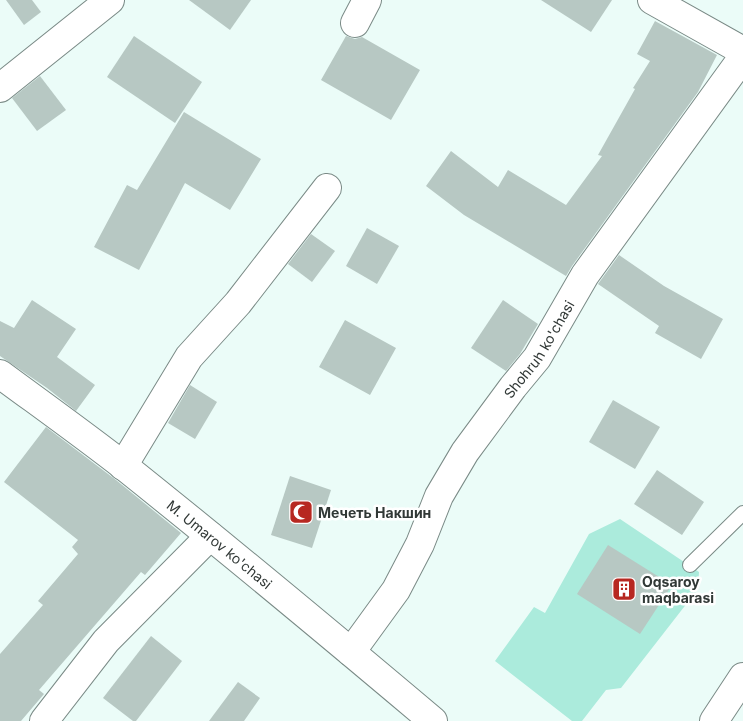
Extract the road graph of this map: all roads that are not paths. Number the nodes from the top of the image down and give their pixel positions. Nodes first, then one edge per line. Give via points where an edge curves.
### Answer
1 (110, 0) edge
2 (652, 0) edge
3 (743, 51) edge
4 (743, 57) edge
5 (0, 88) edge
6 (327, 188) dead end
7 (0, 374) edge
8 (123, 466) junction
9 (743, 513) edge
10 (210, 536) junction
11 (690, 565) dead end
12 (351, 652) junction
13 (743, 677) edge
14 (44, 721) edge
15 (433, 721) edge
16 (714, 721) edge

1 - 5 street
2 - 3 street
4 - 12 street, Shohruh ko'chasi via 585,275 537,358 465,452 439,496 420,544 396,590
6 - 8 street via 238,303 189,358
7 - 8 street, M. Umarov ko'chasi
8 - 10 street, M. Umarov ko'chasi
9 - 11 lane
10 - 12 street, M. Umarov ko'chasi
10 - 14 street via 106,641
12 - 15 street, M. Umarov ko'chasi
13 - 16 street

